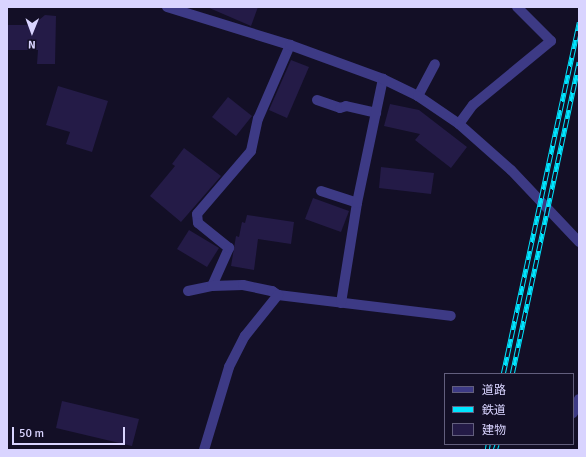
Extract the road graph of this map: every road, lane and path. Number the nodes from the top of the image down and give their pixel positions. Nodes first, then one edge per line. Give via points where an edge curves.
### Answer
1 (167, 7) edge
2 (517, 7) edge
3 (290, 45) junction
4 (435, 64) dead end
5 (383, 80) junction
6 (418, 96) junction
7 (317, 100) dead end
8 (376, 112) junction
9 (460, 124) junction
10 (321, 191) dead end
11 (356, 203) junction
12 (579, 242) edge
13 (212, 286) junction
14 (188, 291) dead end
15 (278, 295) junction
16 (341, 303) junction
17 (451, 316) dead end
18 (579, 399) edge
19 (574, 411) edge
20 (204, 450) edge

1 - 3 street
2 - 9 street via 551,41 473,105
3 - 5 street
3 - 13 street via 258,119 251,151 197,214 198,224 229,248
4 - 6 street
5 - 6 street
5 - 8 street
6 - 9 street
7 - 8 street via 340,108 346,106
8 - 11 street
9 - 12 street via 511,170
10 - 11 street
11 - 16 street
13 - 14 street
13 - 15 street via 243,285 272,291
15 - 16 street
15 - 20 street via 245,336 229,367
16 - 17 street
18 - 19 street

